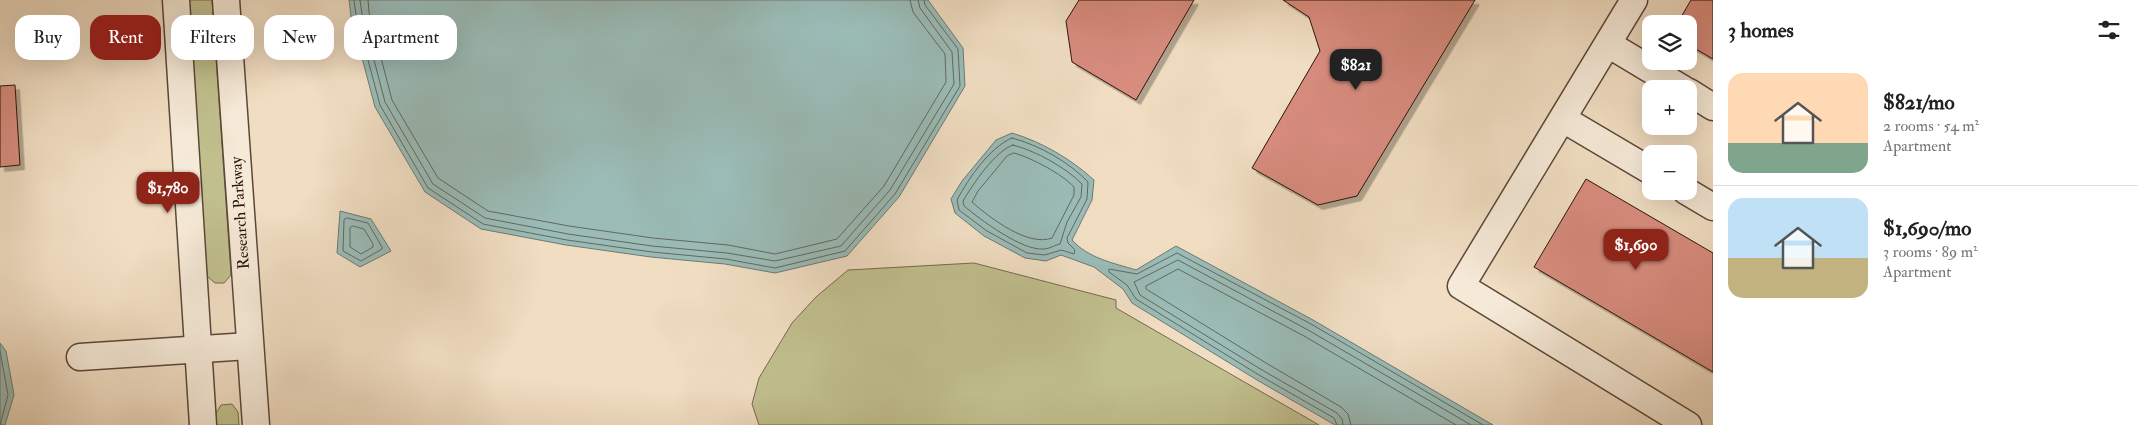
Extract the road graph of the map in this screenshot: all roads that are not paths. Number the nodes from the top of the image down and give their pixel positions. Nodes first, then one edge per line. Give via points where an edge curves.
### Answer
1 (176, 0) edge
2 (226, 0) edge
3 (1634, 0) edge
4 (1608, 44) junction
5 (1668, 80) edge
6 (1697, 97) edge
7 (1713, 107) edge
8 (1563, 119) junction
9 (1642, 166) edge
10 (1697, 198) edge
11 (1713, 207) edge
12 (249, 346) junction
13 (197, 349) junction
14 (80, 356) dead end
15 (203, 425) edge
16 (256, 425) edge
17 (1688, 425) edge

1 - 13 street
2 - 12 street, Research Parkway
3 - 4 street
4 - 5 street
4 - 8 street
6 - 7 street
8 - 9 street
8 - 17 street via 1461,286
10 - 11 street
12 - 13 street
12 - 16 street, Research Parkway
13 - 14 street
13 - 15 street

